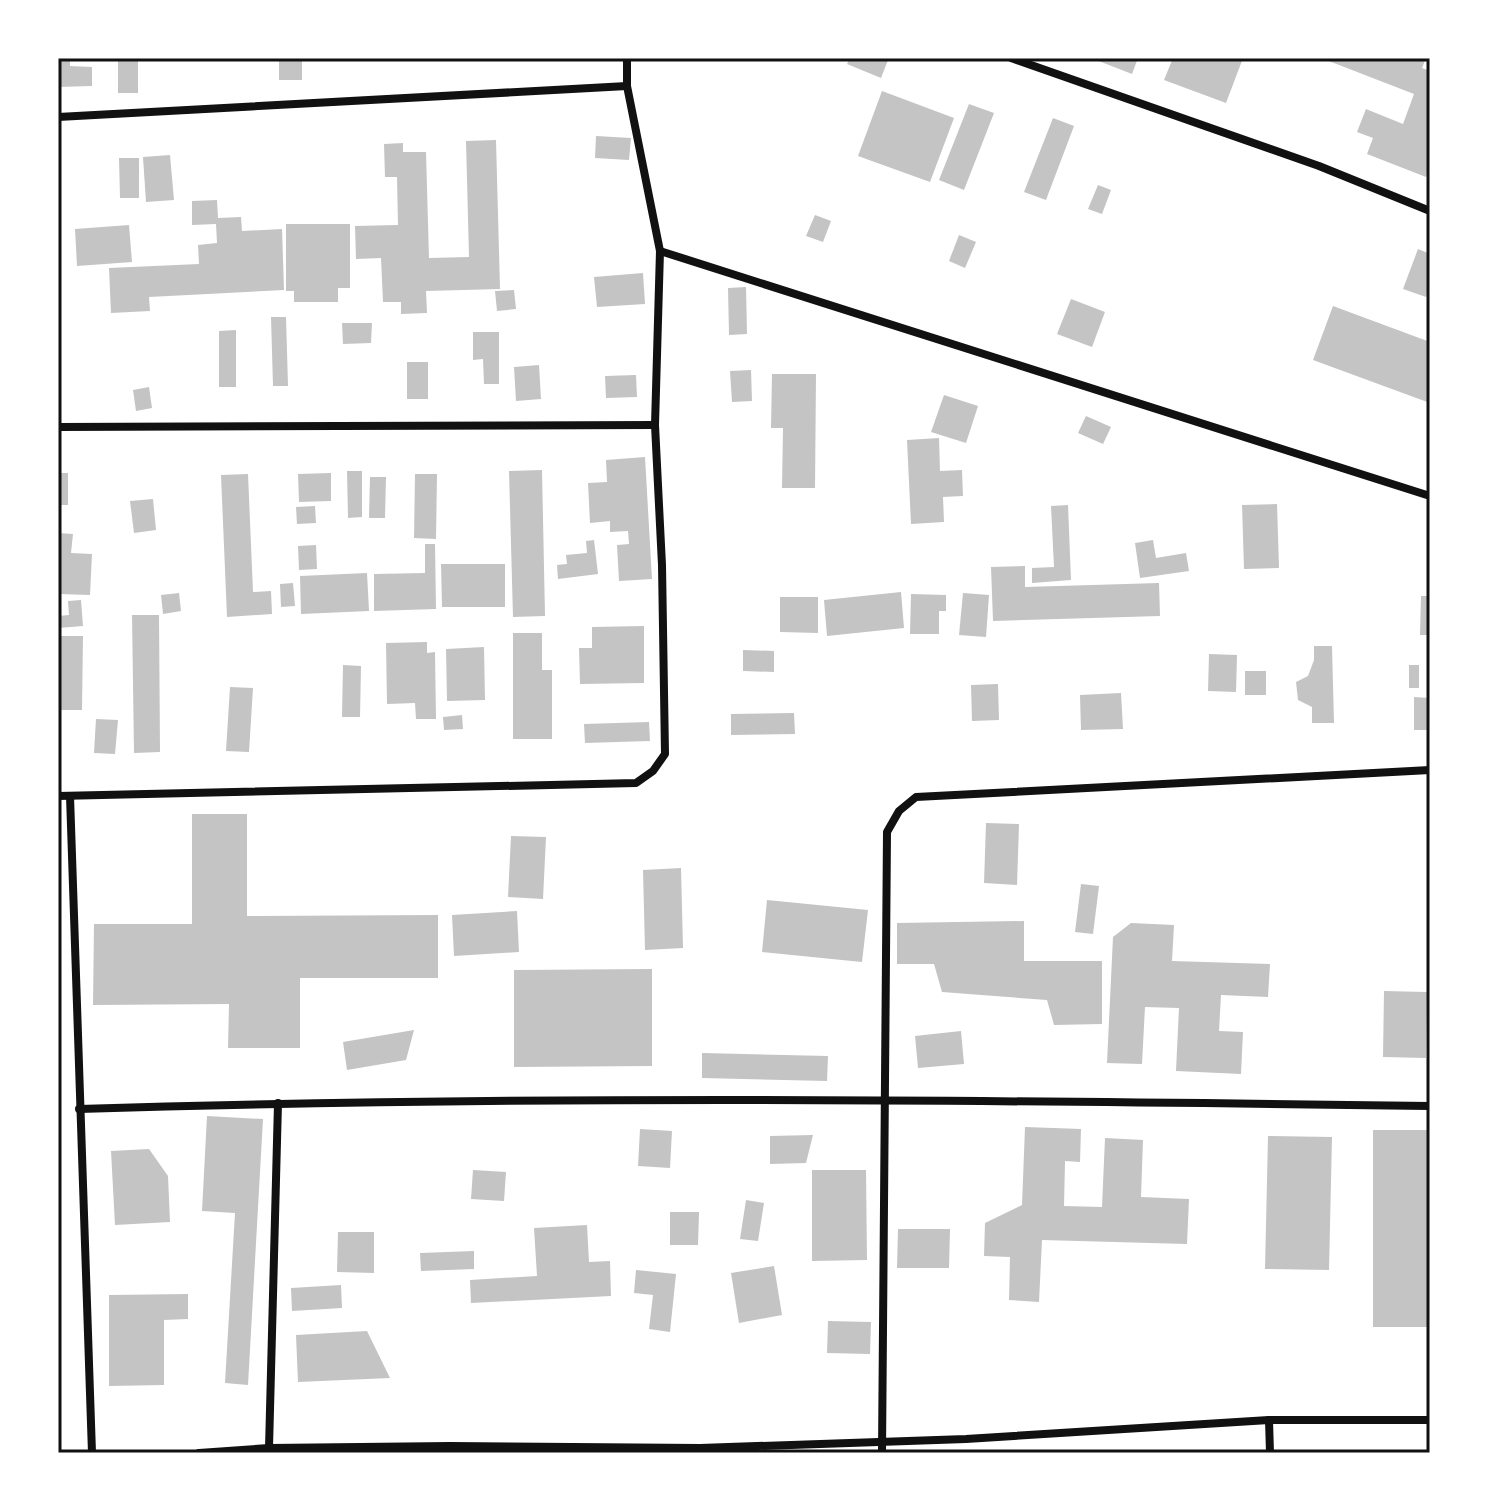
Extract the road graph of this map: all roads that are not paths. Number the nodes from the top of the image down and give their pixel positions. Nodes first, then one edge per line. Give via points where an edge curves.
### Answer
1 (627, 58) edge
2 (1011, 58) edge
3 (627, 86) junction
4 (58, 117) edge
5 (1430, 211) edge
6 (660, 251) junction
7 (655, 425) junction
8 (58, 427) edge
9 (1430, 496) edge
10 (1430, 770) edge
11 (58, 796) edge
12 (70, 796) junction
13 (885, 1099) junction
14 (278, 1103) junction
15 (1430, 1106) edge
16 (79, 1109) junction
17 (1269, 1420) junction
18 (1430, 1420) edge
19 (883, 1443) junction
20 (269, 1448) junction
21 (450, 1449) edge
22 (700, 1450) edge
23 (92, 1453) edge
24 (199, 1453) edge
25 (882, 1453) edge
26 (1270, 1453) edge

1 - 3 street
2 - 5 street via 1319,166
3 - 4 street
3 - 6 street
6 - 7 street
6 - 9 street
7 - 8 street
7 - 12 street via 665,754 636,783
10 - 13 street via 916,797 899,811 887,832
11 - 12 street
12 - 16 street
13 - 14 street
13 - 15 street
13 - 19 street
14 - 16 street
14 - 20 street
16 - 23 street
17 - 18 street
17 - 19 street
17 - 26 street
19 - 22 street
19 - 25 street
20 - 21 street
20 - 24 street
21 - 22 street

